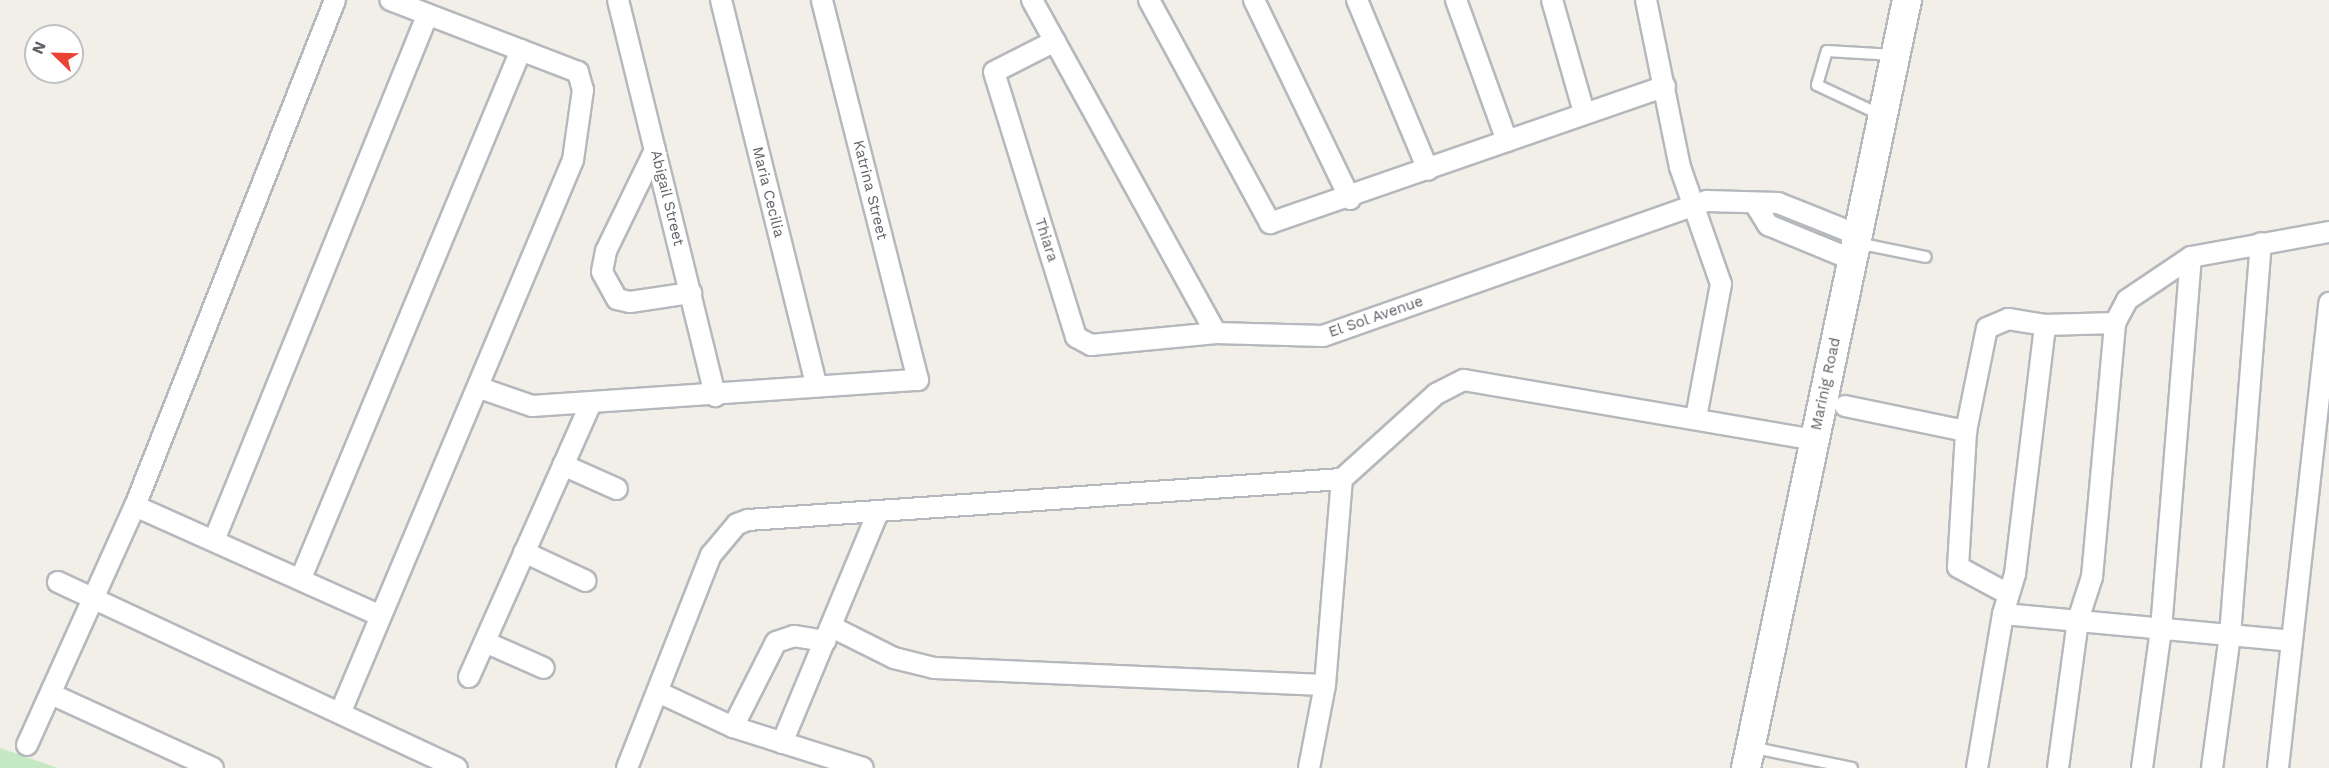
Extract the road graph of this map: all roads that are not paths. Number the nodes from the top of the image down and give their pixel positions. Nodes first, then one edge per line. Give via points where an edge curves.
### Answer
1 (335, 0) edge
2 (390, 0) edge
3 (618, 0) edge
4 (721, 0) edge
5 (822, 0) edge
6 (1032, 0) edge
7 (1149, 0) edge
8 (1254, 0) edge
9 (1357, 0) edge
10 (1456, 0) edge
11 (1552, 0) edge
12 (1646, 0) edge
13 (1907, 0) edge
14 (427, 16) junction
15 (1055, 41) junction
16 (521, 50) junction
17 (1896, 56) junction
18 (1665, 86) junction
19 (1584, 112) junction
20 (1883, 116) junction
21 (1507, 141) junction
22 (655, 150) junction
23 (1428, 170) junction
24 (1350, 199) junction
25 (1691, 204) junction
26 (1755, 204) junction
27 (1807, 215) junction
28 (2329, 232) edge
29 (1798, 237) junction
30 (2261, 243) junction
31 (1856, 246) junction
32 (2191, 256) junction
33 (1926, 257) dead end
34 (691, 293) junction
35 (2329, 303) edge
36 (2115, 323) junction
37 (2044, 325) junction
38 (1216, 333) junction
39 (816, 385) junction
40 (480, 388) junction
41 (716, 396) junction
42 (590, 405) junction
43 (1845, 406) dead end
44 (1696, 418) junction
45 (1966, 431) junction
46 (1814, 440) junction
47 (563, 465) junction
48 (1342, 479) junction
49 (617, 489) dead end
50 (135, 506) junction
51 (878, 512) junction
52 (215, 538) junction
53 (524, 552) junction
54 (301, 578) junction
55 (586, 581) dead end
56 (58, 582) dead end
57 (2008, 594) junction
58 (93, 598) junction
59 (2003, 614) junction
60 (378, 615) junction
61 (2078, 620) junction
62 (2161, 629) junction
63 (829, 634) junction
64 (2230, 635) junction
65 (2292, 641) junction
66 (485, 642) junction
67 (544, 668) dead end
68 (469, 677) dead end
69 (1325, 685) junction
70 (660, 693) junction
71 (51, 694) junction
72 (341, 711) junction
73 (733, 727) junction
74 (782, 743) junction
75 (27, 745) dead end
76 (1748, 758) edge
77 (201, 766) edge
78 (457, 768) edge
79 (627, 768) edge
80 (862, 768) edge
81 (1309, 768) edge
82 (1852, 768) edge
83 (1977, 768) edge
84 (2058, 768) edge
85 (2142, 768) edge
86 (2212, 768) edge
87 (2278, 768) edge

1 - 50 street
2 - 14 street
3 - 22 street, Abigail Street
4 - 39 street, Maria Cecilia
5 - 39 street via 918,380
6 - 15 street
7 - 24 street via 1270,223
8 - 24 street
9 - 23 street
10 - 21 street
11 - 19 street
12 - 18 street
13 - 17 street, Marinig Road
14 - 16 street
14 - 52 street
15 - 38 street
15 - 38 street, Thiara via 994,72 1076,337 1090,345
16 - 40 street via 578,72 583,90 573,160
16 - 54 street
17 - 20 street, Marinig Road
17 - 20 lane via 1827,51 1817,85
18 - 19 street
18 - 25 street
19 - 21 street
20 - 31 street, Marinig Road
21 - 23 street
22 - 34 street, Abigail Street
22 - 34 street via 606,251 602,272 606,289 624,301
23 - 24 street
25 - 26 street, El Sol Avenue via 1725,198
25 - 38 street, El Sol Avenue via 1323,336
25 - 44 street via 1721,284
26 - 27 street, El Sol Avenue via 1778,203
26 - 29 street via 1768,225
27 - 29 lane
27 - 31 street, El Sol Avenue
28 - 30 street
29 - 31 street
30 - 32 street
30 - 64 street
31 - 33 lane
31 - 46 street, Marinig Road
32 - 36 street via 2144,285 2127,300
32 - 62 street
34 - 41 street, Abigail Street
35 - 65 street
36 - 37 street
36 - 61 street via 2092,578
37 - 45 street via 2008,319 1987,328
37 - 57 street
39 - 41 street
40 - 42 street via 532,406
40 - 60 street
41 - 42 street
42 - 47 street
43 - 45 street
44 - 46 street
44 - 48 street via 1464,380 1436,394
45 - 57 street via 1958,567
46 - 76 street, Marinig Road
47 - 49 street
47 - 53 street
48 - 51 street
48 - 69 street
50 - 52 street
50 - 58 street
51 - 63 street
51 - 70 street via 737,524 711,555
52 - 54 street
53 - 55 street
53 - 66 street
54 - 60 street
56 - 58 street
57 - 59 street
58 - 71 street
58 - 72 street
59 - 61 street
59 - 83 street
60 - 72 street
61 - 62 street
61 - 84 street
62 - 64 street
62 - 85 street
63 - 69 street via 934,669
63 - 73 street via 794,636 776,642
63 - 74 street
64 - 65 street
64 - 86 street
65 - 87 street
66 - 67 street
66 - 68 street
69 - 81 street
70 - 73 street
70 - 79 street
71 - 75 street
71 - 77 street
72 - 78 street
73 - 74 street
74 - 80 street
76 - 82 lane

